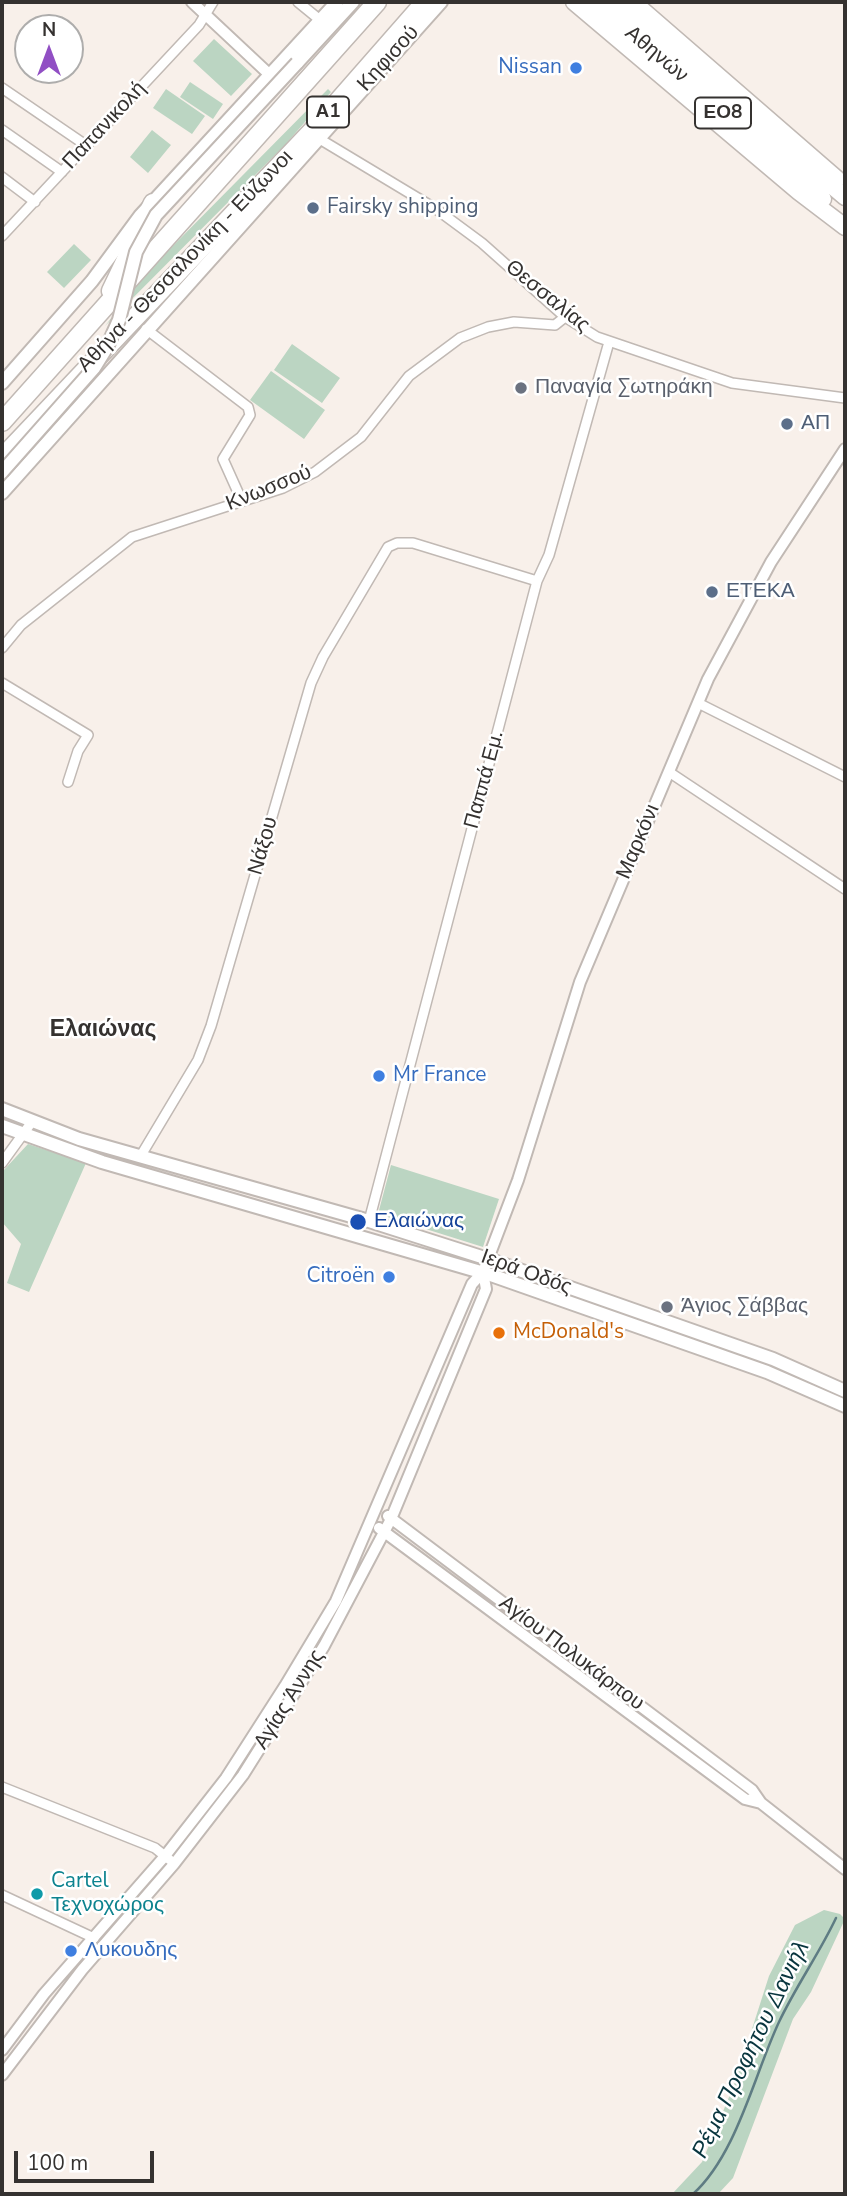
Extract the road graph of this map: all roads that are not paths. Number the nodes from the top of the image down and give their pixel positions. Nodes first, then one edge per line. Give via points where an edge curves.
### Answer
1 (192, 2) edge
2 (213, 2) edge
3 (298, 2) edge
4 (337, 2) edge
5 (353, 2) edge
6 (377, 2) edge
7 (425, 2) edge
8 (441, 2) edge
9 (574, 2) edge
10 (593, 2) edge
11 (614, 2) edge
12 (633, 2) edge
13 (206, 13) junction
14 (320, 20) junction
15 (645, 37) junction
16 (270, 75) junction
17 (2, 88) edge
18 (2, 130) edge
19 (318, 138) junction
20 (87, 146) junction
21 (62, 172) junction
22 (2, 177) edge
23 (845, 188) edge
24 (845, 197) edge
25 (35, 202) junction
26 (153, 203) junction
27 (845, 219) edge
28 (845, 227) edge
29 (2, 236) edge
30 (230, 236) joint
31 (565, 317) junction
32 (95, 318) junction
33 (140, 323) junction
34 (608, 342) junction
35 (2, 383) edge
36 (845, 398) edge
37 (2, 422) edge
38 (845, 449) edge
39 (2, 458) edge
40 (2, 472) edge
41 (2, 493) edge
42 (241, 499) junction
43 (537, 581) junction
44 (2, 648) edge
45 (2, 683) edge
46 (698, 703) junction
47 (669, 772) junction
48 (845, 777) edge
49 (68, 782) dead end
50 (845, 888) edge
51 (2, 1109) edge
52 (31, 1123) junction
53 (2, 1126) edge
54 (24, 1136) junction
55 (140, 1157) junction
56 (2, 1163) edge
57 (369, 1221) junction
58 (488, 1259) junction
59 (483, 1272) junction
60 (845, 1391) edge
61 (845, 1406) edge
62 (378, 1508) junction
63 (391, 1519) junction
64 (371, 1522) junction
65 (384, 1532) junction
66 (2, 1787) edge
67 (761, 1803) junction
68 (170, 1860) junction
69 (845, 1868) edge
70 (2, 1895) edge
71 (94, 1938) junction
72 (2, 2050) edge
73 (2, 2075) edge

1 - 13 street
2 - 13 street, Παπανικολή
3 - 14 street
4 - 14 main road
5 - 40 main road, bridge via 151,222 136,251 107,347 94,368
6 - 32 highway, Αθήνα - Θεσσαλονίκη - Εύζωνοι / Α1
7 - 33 highway, Αθήνα - Θεσσαλονίκη - Εύζωνοι / Α1
8 - 19 main road, Κηφισού
9 - 28 highway
10 - 15 highway, Αθηνών / ΕΟ8
11 - 15 highway, Αθηνών / ΕΟ8
12 - 23 highway via 823,164
13 - 16 street
13 - 20 street, Παπανικολή
14 - 16 main road
15 - 24 highway, Αθηνών / ΕΟ8
15 - 27 highway, Αθηνών / ΕΟ8
16 - 26 main road
17 - 20 street
18 - 21 street
19 - 30 main road, Κηφισού
19 - 31 street, Θεσσαλίας via 436,209
20 - 21 street, Παπανικολή
21 - 25 street, Παπανικολή
22 - 25 street
25 - 29 street, Παπανικολή
26 - 32 highway
26 - 35 main road
30 - 33 highway
31 - 34 street, Θεσσαλίας
31 - 42 street, Κνωσσού via 555,325 514,322 460,338 409,376 361,437 315,472 283,488
32 - 37 highway, Αθήνα - Θεσσαλονίκη - Εύζωνοι / Α1
33 - 39 highway, Αθήνα - Θεσσαλονίκη - Εύζωνοι / Α1
33 - 41 main road
33 - 42 street via 247,407 250,415 223,459
34 - 36 street, Θεσσαλίας via 732,383
34 - 43 street, Παππά Εμ. via 549,555
38 - 46 street, Μαρκόνι via 771,562
42 - 44 street, Κνωσσού via 132,537 21,625
43 - 55 street, Νάξου via 413,543 388,547 311,683 211,1026 198,1060
43 - 57 street, Παππά Εμ.
45 - 49 street via 88,735
46 - 47 street, Μαρκόνι
46 - 48 street
47 - 50 street
47 - 58 street, Μαρκόνι via 580,982 518,1180
51 - 52 main road, Ιερά Οδός
52 - 54 street
52 - 55 main road, Ιερά Οδός
53 - 54 main road, Ιερά Οδός
54 - 56 street
54 - 59 main road, Ιερά Οδός
55 - 57 main road, Ιερά Οδός
57 - 58 main road, Ιερά Οδός
58 - 59 street, Αγίας Άννης
58 - 60 main road, Ιερά Οδός via 773,1359
59 - 61 main road, Ιερά Οδός via 767,1372
59 - 62 street, Αγίας Άννης via 472,1284
59 - 63 street, Αγίας Άννης via 486,1289
62 - 63 street, Αγίου Πολυκάρπου
62 - 64 street, Αγίας Άννης
63 - 65 street, Αγίας Άννης
63 - 67 street, Αγίου Πολυκάρπου via 752,1790
64 - 65 street, Αγίου Πολυκάρπου
64 - 68 street, Αγίας Άννης via 336,1601
65 - 67 street, Αγίου Πολυκάρπου via 745,1799
65 - 68 street, Αγίας Άννης via 324,1646 243,1776
66 - 68 street via 155,1848
67 - 69 street, Αγίου Πολυκάρπου
68 - 71 street, Αγίας Άννης
68 - 73 street, Αγίας Άννης
70 - 71 street
71 - 72 street, Αγίας Άννης

